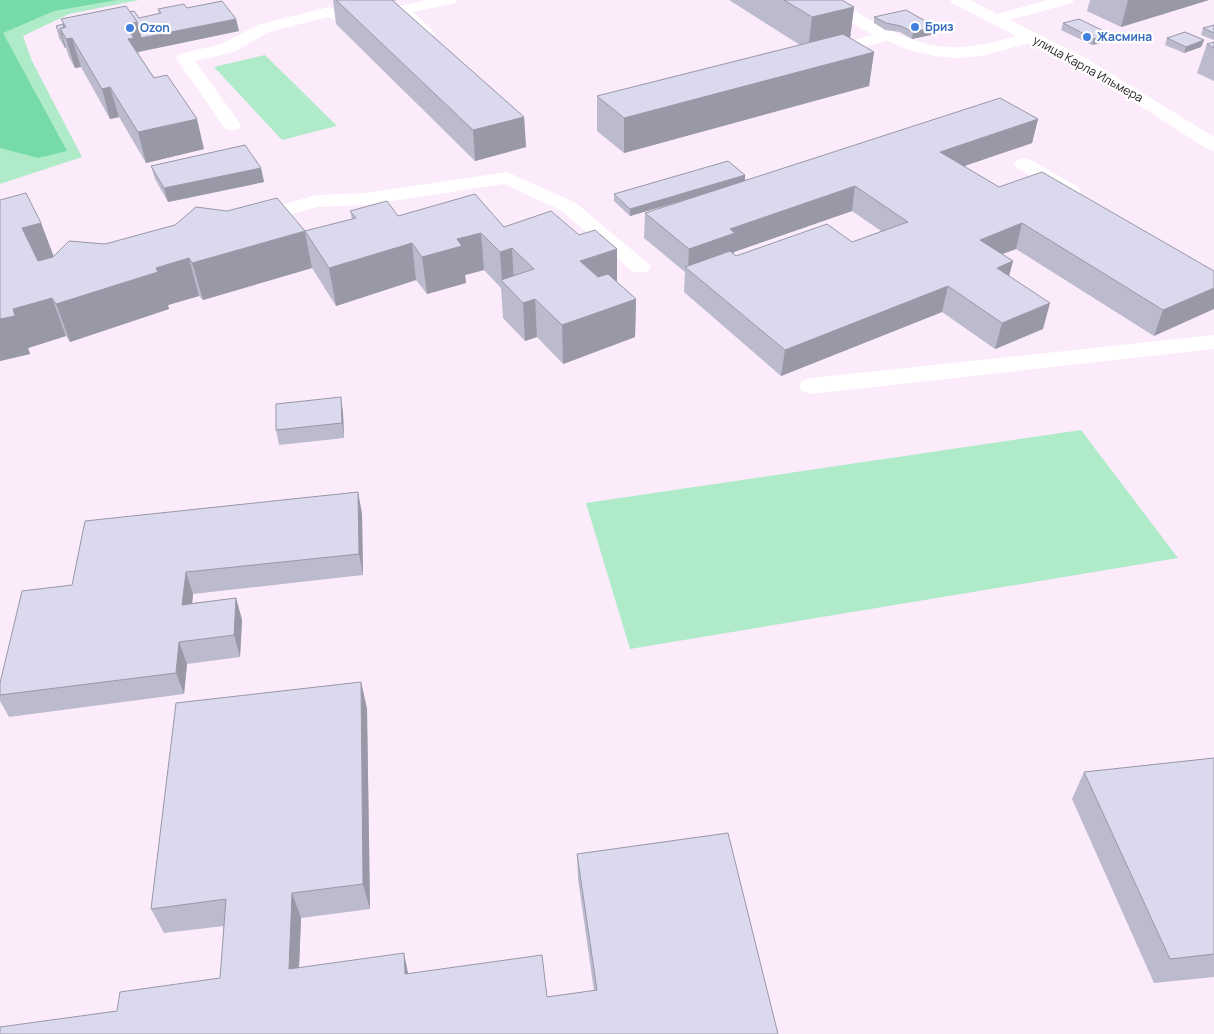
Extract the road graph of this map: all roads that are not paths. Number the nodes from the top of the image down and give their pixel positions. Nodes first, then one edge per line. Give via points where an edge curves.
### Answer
1 (449, 0) edge
2 (823, 0) edge
3 (958, 0) edge
4 (1066, 0) edge
5 (324, 6) edge
6 (402, 10) junction
7 (996, 19) junction
8 (887, 36) junction
9 (1031, 37) junction
10 (438, 43) edge
11 (810, 56) edge
12 (232, 125) dead end
13 (1214, 145) edge
14 (1024, 164) dead end
15 (1089, 201) edge
16 (231, 225) edge
17 (640, 266) dead end
18 (1214, 342) edge
19 (810, 386) dead end

1 - 6 street
2 - 8 street
3 - 7 street, улица Карла Ильмера
4 - 7 street
5 - 6 street via 341,17 384,9
5 - 12 street via 263,28 228,48 185,58
6 - 10 street
7 - 9 street, улица Карла Ильмера
8 - 9 street via 944,53 975,52
8 - 11 street
9 - 13 street, улица Карла Ильмера via 1123,87
14 - 15 street
16 - 17 street via 316,201 366,199 507,178 569,207
18 - 19 street

